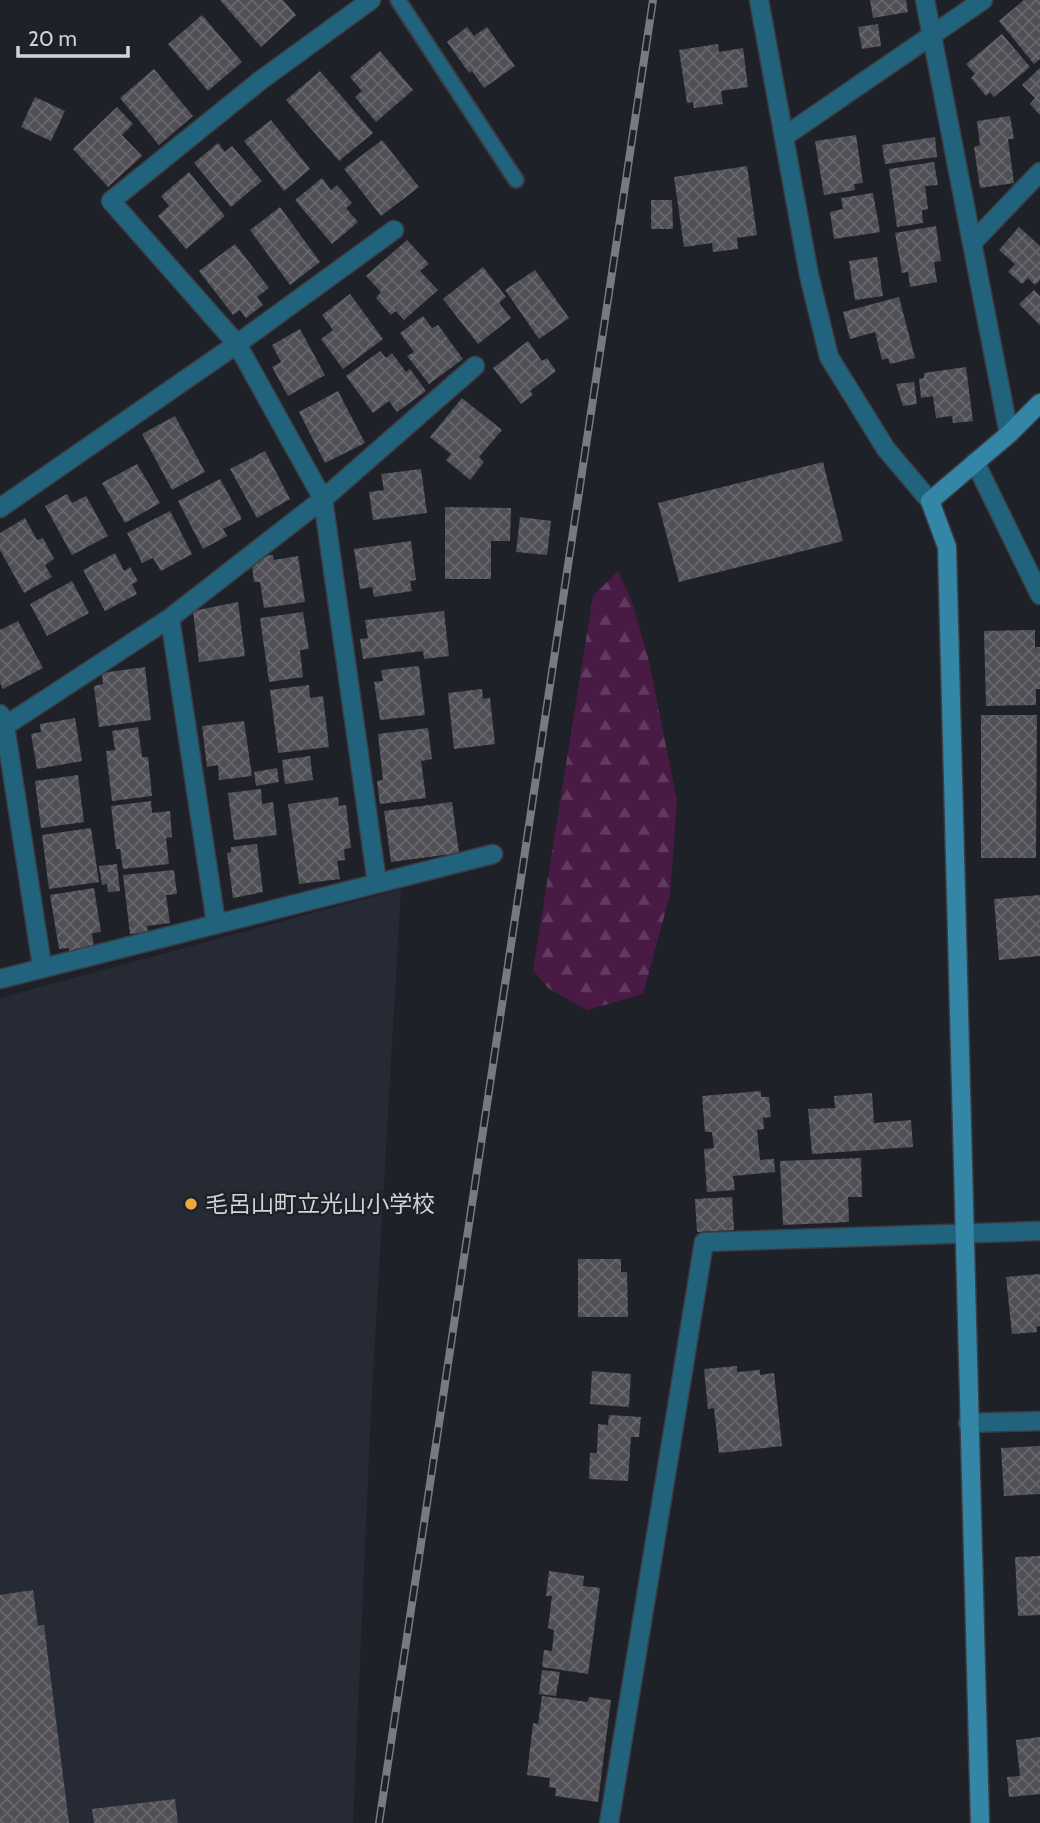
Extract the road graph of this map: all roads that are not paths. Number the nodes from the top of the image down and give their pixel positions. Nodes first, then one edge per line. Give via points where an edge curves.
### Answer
1 (371, 0) edge
2 (398, 0) edge
3 (759, 0) edge
4 (925, 0) edge
5 (983, 0) edge
6 (932, 36) junction
7 (785, 136) junction
8 (1040, 172) edge
9 (516, 180) dead end
10 (394, 230) dead end
11 (973, 242) junction
12 (237, 344) junction
13 (475, 366) dead end
14 (1040, 403) edge
15 (1009, 434) junction
16 (975, 462) junction
17 (323, 499) junction
18 (930, 501) junction
19 (0, 508) edge
20 (1040, 595) edge
21 (170, 618) junction
22 (3, 720) edge
23 (493, 855) dead end
24 (377, 883) junction
25 (216, 923) junction
26 (42, 966) junction
27 (0, 979) edge
28 (1040, 1231) edge
29 (963, 1234) junction
30 (1040, 1421) edge
31 (968, 1423) junction
32 (610, 1823) edge
33 (980, 1823) edge

1 - 12 street via 261,80 111,201
2 - 9 lane
3 - 7 street
4 - 6 street
5 - 6 street
6 - 7 street
6 - 11 street
7 - 18 street via 809,275 829,357 886,449
8 - 11 street
10 - 12 street
11 - 15 street
12 - 17 street
12 - 19 street
13 - 17 street
14 - 15 street
15 - 16 street
16 - 18 street
16 - 20 street
17 - 21 street
17 - 24 street
18 - 29 street via 947,547
21 - 22 street
21 - 25 street
22 - 26 street
23 - 24 street
24 - 25 street
25 - 26 street
26 - 27 street
28 - 29 street
29 - 31 street
29 - 32 street via 704,1242
30 - 31 street
31 - 33 street

